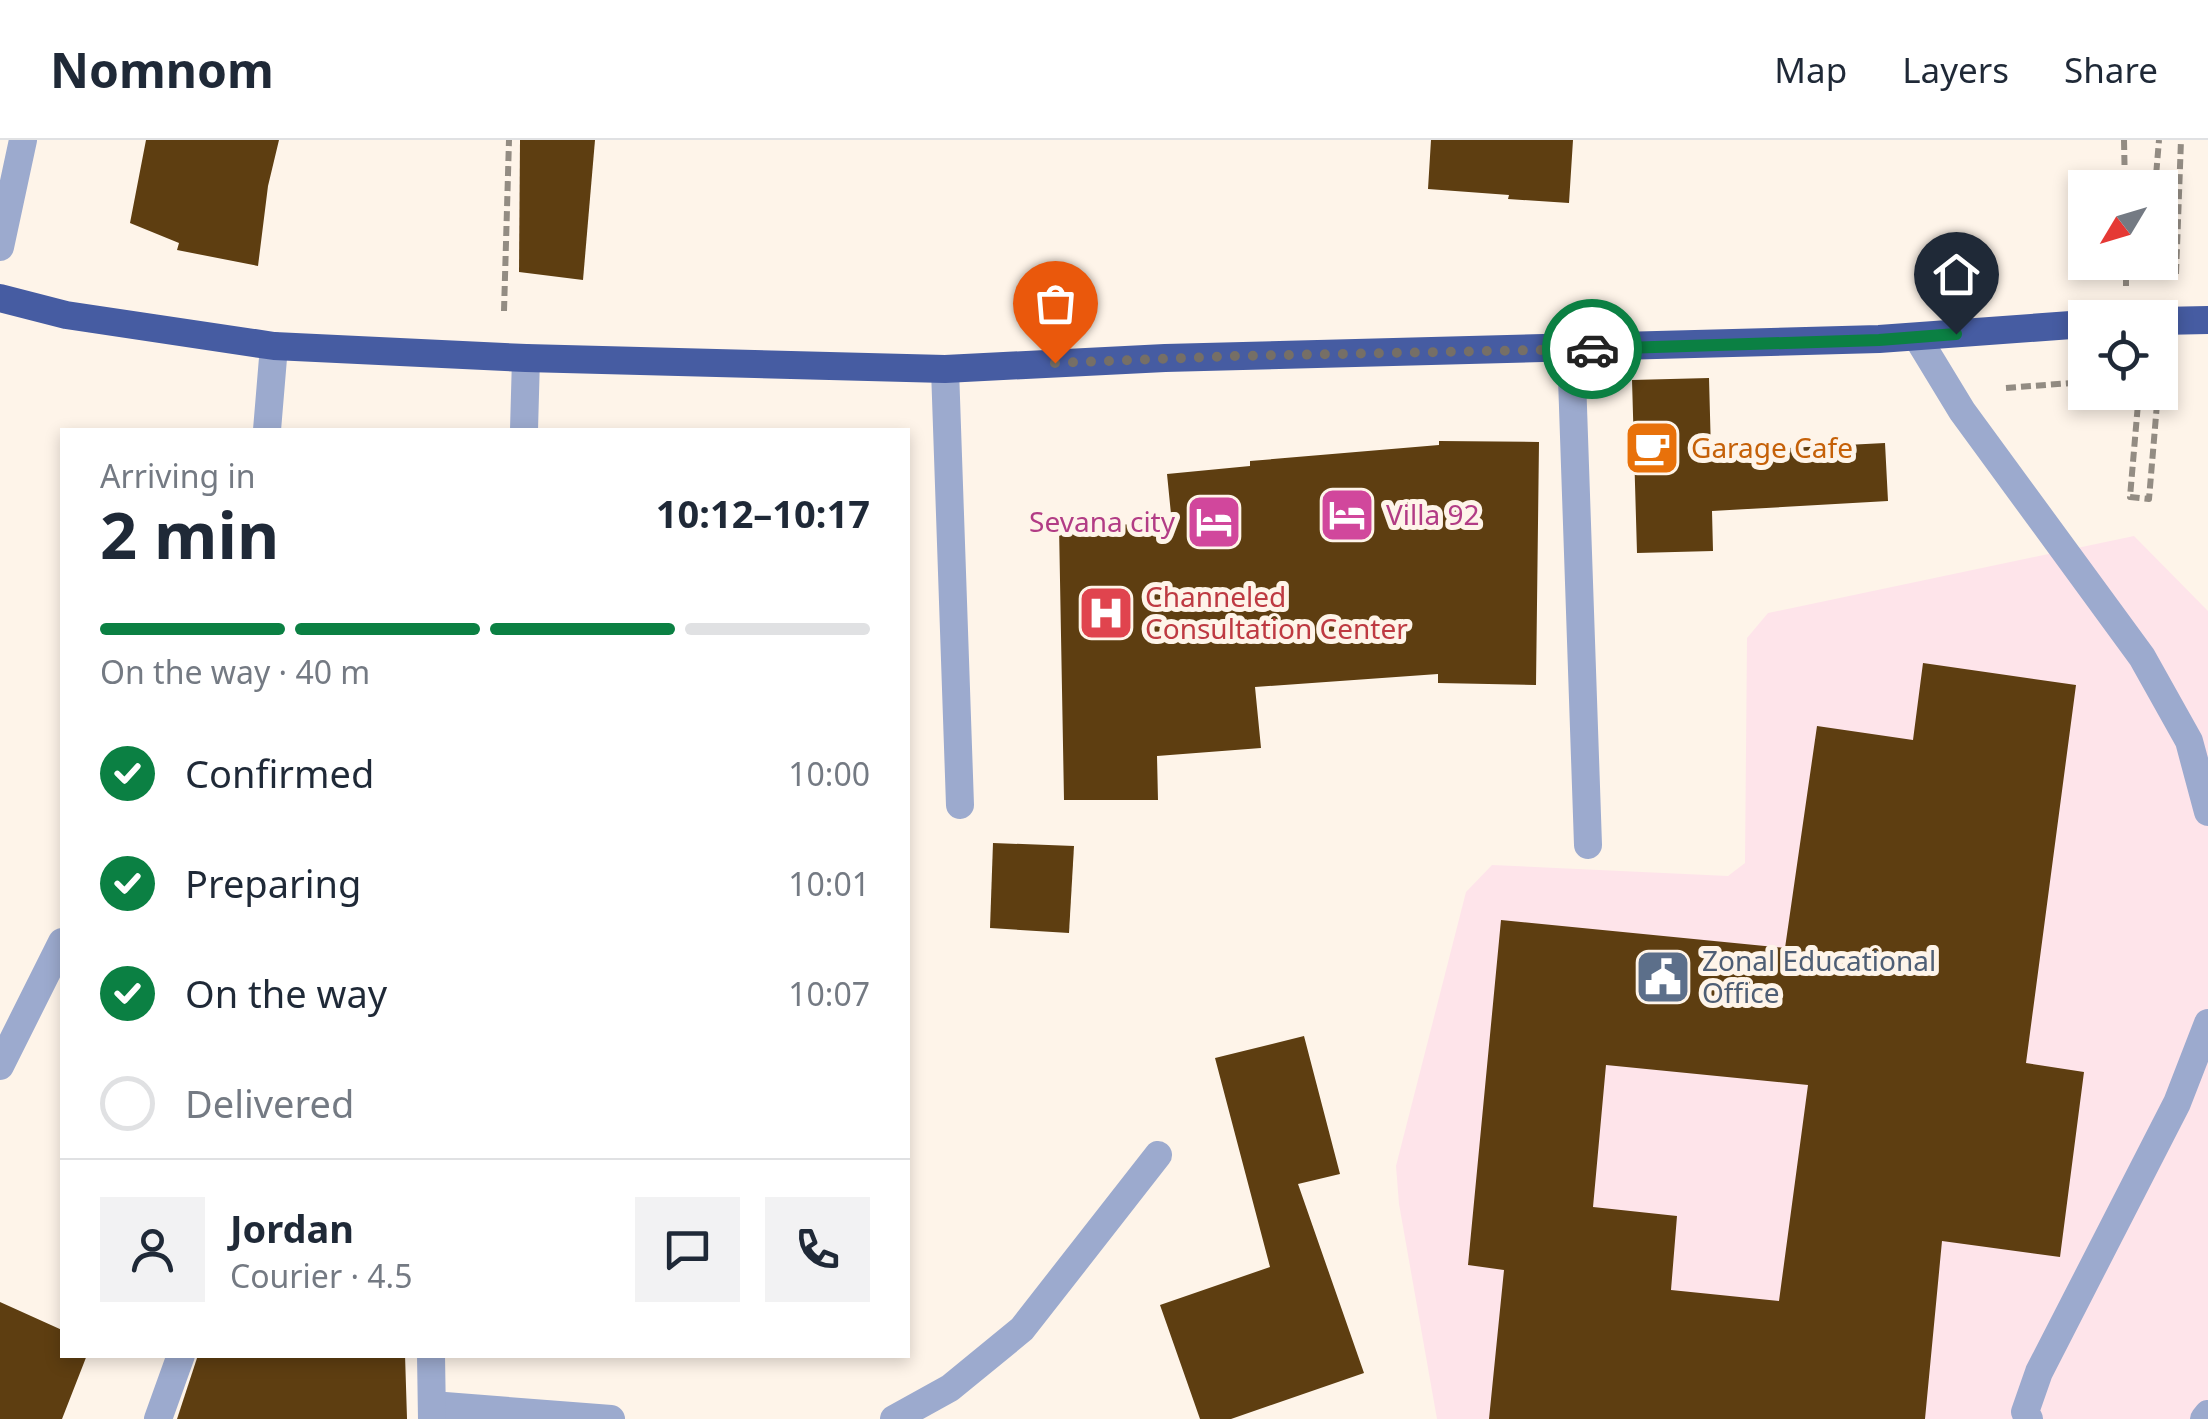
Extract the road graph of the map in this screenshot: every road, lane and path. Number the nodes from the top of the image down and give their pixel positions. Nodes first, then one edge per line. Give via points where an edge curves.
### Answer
1 (23, 140) edge
2 (509, 140) edge
3 (2124, 140) edge
4 (2159, 140) edge
5 (2180, 140) edge
6 (2125, 170) edge
7 (2156, 170) edge
8 (2179, 215) dead end
9 (0, 247) edge
10 (0, 298) edge
11 (2208, 320) edge
12 (2178, 321) edge
13 (2068, 325) edge
14 (1917, 337) junction
15 (274, 346) junction
16 (1571, 349) junction
17 (514, 357) junction
18 (945, 369) junction
19 (2137, 410) edge
20 (2156, 410) edge
21 (267, 428) edge
22 (524, 428) edge
23 (960, 805) dead end
24 (2208, 812) edge
25 (1588, 845) dead end
26 (60, 946) edge
27 (2208, 1023) edge
28 (0, 1066) edge
29 (1158, 1155) dead end
30 (180, 1358) edge
31 (432, 1358) edge
32 (432, 1412) edge
33 (158, 1419) edge
34 (611, 1419) edge
35 (894, 1419) edge
36 (2028, 1419) edge

1 - 9 street
2 - 17 path
3 - 6 path
4 - 7 path
5 - 8 path
10 - 15 highway
11 - 12 highway
13 - 14 highway
14 - 16 highway
14 - 24 street via 1962,411 2142,657 2189,742
15 - 17 highway
15 - 21 street
16 - 18 highway
16 - 25 street
17 - 18 highway
17 - 22 street
18 - 23 street
19 - 20 path via 2130,497 2149,499
26 - 28 street
27 - 36 street via 2177,1104 2039,1372
29 - 35 street via 1022,1329 950,1388
30 - 33 street
31 - 32 street
32 - 34 street

